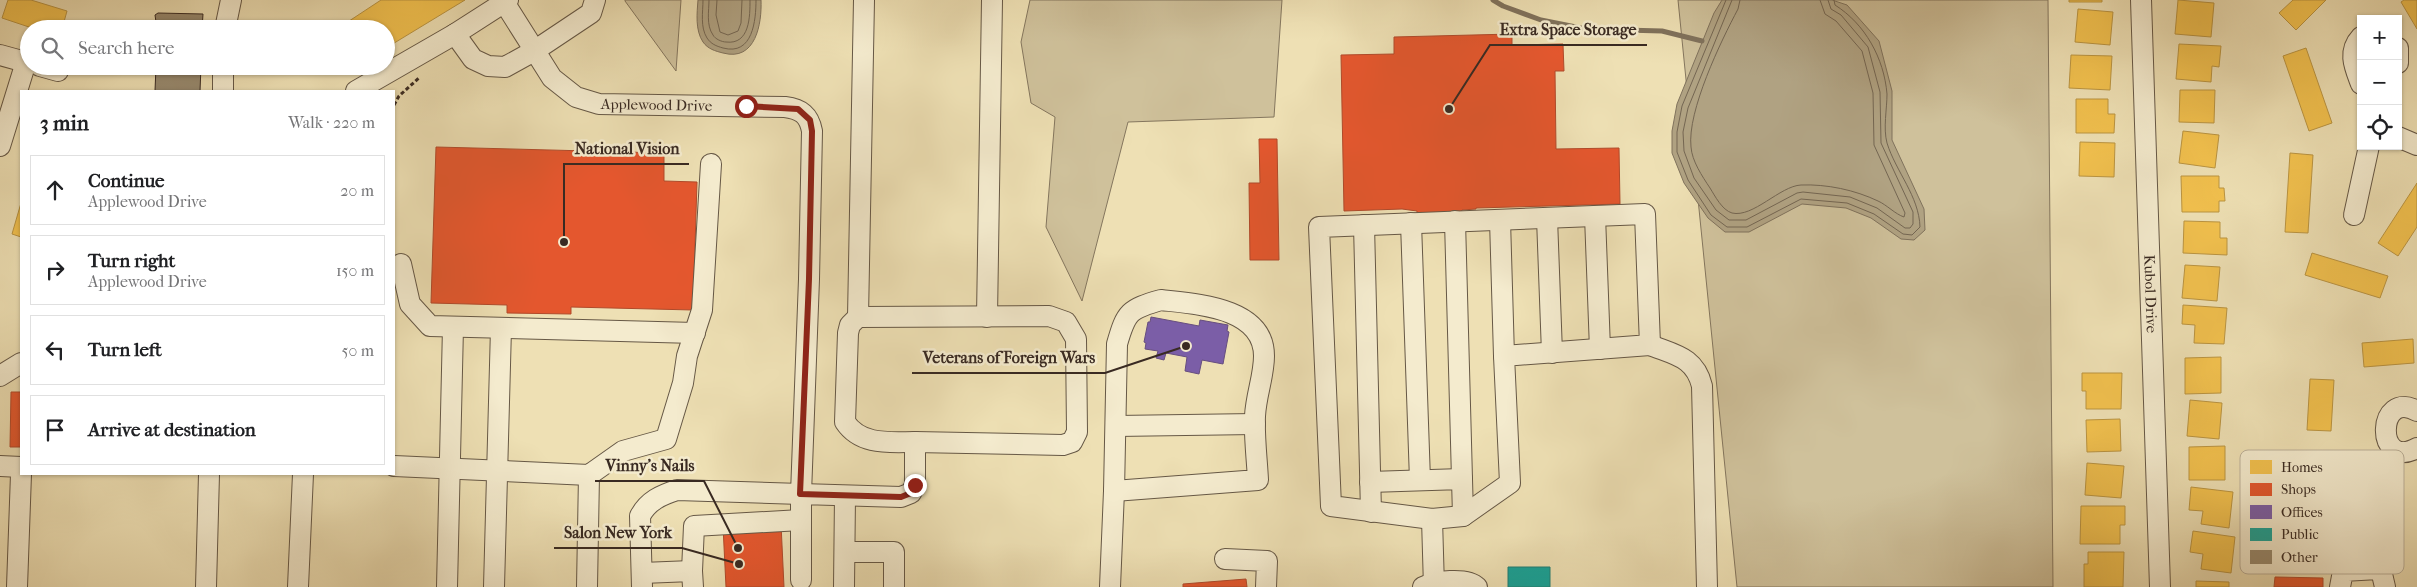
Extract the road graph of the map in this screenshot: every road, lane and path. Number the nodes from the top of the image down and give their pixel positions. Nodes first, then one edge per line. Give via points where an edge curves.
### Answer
1 (231, 0) edge
2 (595, 0) edge
3 (864, 0) edge
4 (992, 0) edge
5 (2141, 0) edge
6 (506, 1) edge
7 (227, 20) edge
8 (455, 34) junction
9 (2357, 43) edge
10 (534, 51) junction
11 (0, 55) edge
12 (20, 61) edge
13 (395, 69) edge
14 (2357, 72) edge
15 (34, 75) edge
16 (223, 75) edge
17 (384, 75) edge
18 (27, 90) edge
19 (223, 90) edge
20 (358, 90) edge
21 (20, 104) edge
22 (2402, 139) edge
23 (2417, 145) edge
24 (0, 146) edge
25 (2368, 150) edge
26 (711, 164) dead end
27 (2354, 215) dead end
28 (1595, 216) junction
29 (1547, 218) junction
30 (1500, 220) junction
31 (1455, 221) junction
32 (1411, 223) junction
33 (1364, 225) junction
34 (401, 264) dead end
35 (858, 317) junction
36 (987, 318) junction
37 (453, 327) junction
38 (501, 328) junction
39 (695, 333) junction
40 (1650, 345) junction
41 (1600, 349) junction
42 (1552, 353) junction
43 (1504, 356) junction
44 (20, 364) edge
45 (0, 376) edge
46 (2417, 411) edge
47 (1255, 424) junction
48 (1116, 426) junction
49 (916, 442) junction
50 (2417, 448) edge
51 (2398, 450) edge
52 (2404, 452) edge
53 (0, 466) edge
54 (395, 466) edge
55 (20, 467) edge
56 (450, 469) junction
57 (499, 471) junction
58 (22, 475) edge
59 (209, 475) edge
60 (303, 475) edge
61 (589, 475) junction
62 (1420, 480) junction
63 (1462, 480) junction
64 (1370, 482) junction
65 (1114, 491) junction
66 (800, 494) junction
67 (845, 496) junction
68 (1371, 512) junction
69 (1463, 516) junction
70 (1432, 519) junction
71 (801, 520) junction
72 (845, 552) junction
73 (1225, 559) dead end
74 (2343, 574) edge
75 (2382, 574) edge
76 (693, 579) edge
77 (642, 580) edge
78 (801, 580) dead end
79 (1430, 585) edge
80 (18, 587) edge
81 (206, 587) edge
82 (298, 587) edge
83 (447, 587) edge
84 (494, 587) edge
85 (586, 587) edge
86 (844, 587) edge
87 (894, 587) edge
88 (1110, 587) edge
89 (1266, 587) edge
90 (1477, 587) edge
91 (1707, 587) edge
92 (2160, 587) edge
93 (2340, 587) edge
94 (2385, 587) edge

1 - 7 street
2 - 10 street via 591,13
3 - 35 street
4 - 36 street
5 - 92 street, Kubol Drive
6 - 8 street
6 - 10 street, Applewood Drive
8 - 10 street via 473,59 488,66 505,67
8 - 13 street
9 - 14 street via 2352,56
10 - 66 street, Applewood Drive via 552,78 564,88 576,97 599,104 786,107 798,109 810,120 809,279
11 - 12 street
15 - 18 street
16 - 19 street
17 - 20 street
21 - 24 street
22 - 23 street
25 - 27 street
26 - 39 street via 702,310
28 - 29 street
28 - 40 street via 1645,214
28 - 41 street
29 - 30 street
29 - 42 street
30 - 31 street
30 - 43 street
31 - 32 street
31 - 63 street
32 - 33 street
32 - 62 street
33 - 64 street
33 - 68 street via 1319,227 1331,506
34 - 37 street via 410,304 430,326
35 - 36 street
35 - 49 street via 850,325 848,333 845,422 861,438 878,442
36 - 49 street via 1049,316 1066,322 1076,339 1077,432 1072,442 1063,445
37 - 38 street
37 - 56 street
38 - 39 street
38 - 57 street
39 - 61 street via 666,440 623,451
40 - 41 street
40 - 91 street via 1688,360 1701,381
41 - 42 street
42 - 43 street
43 - 69 street via 1510,483
44 - 45 street
46 - 51 street via 2397,410 2386,422 2384,430 2391,446
47 - 48 street
47 - 48 street via 1264,361 1259,334 1240,315 1199,304 1161,300 1137,306 1124,320 1118,344
47 - 65 street via 1258,480
48 - 65 street
49 - 67 street via 915,485 911,493 901,497
50 - 52 street
53 - 55 street
54 - 56 street
56 - 57 street
56 - 83 street
57 - 61 street
57 - 84 street
58 - 80 street
59 - 81 street
60 - 82 street
61 - 85 street
62 - 63 street
62 - 64 street
63 - 69 street
64 - 68 street
65 - 88 street
66 - 67 street
66 - 71 street, Applewood Drive
66 - 77 street via 682,490 663,494 644,508 640,516
67 - 72 street
68 - 70 street
69 - 70 street
70 - 79 street
71 - 76 street via 694,526
71 - 78 street, Applewood Drive
72 - 86 street
72 - 87 street via 894,552
73 - 89 street via 1267,561
74 - 93 street
75 - 94 street
76 - 77 street
79 - 90 street via 1467,582

